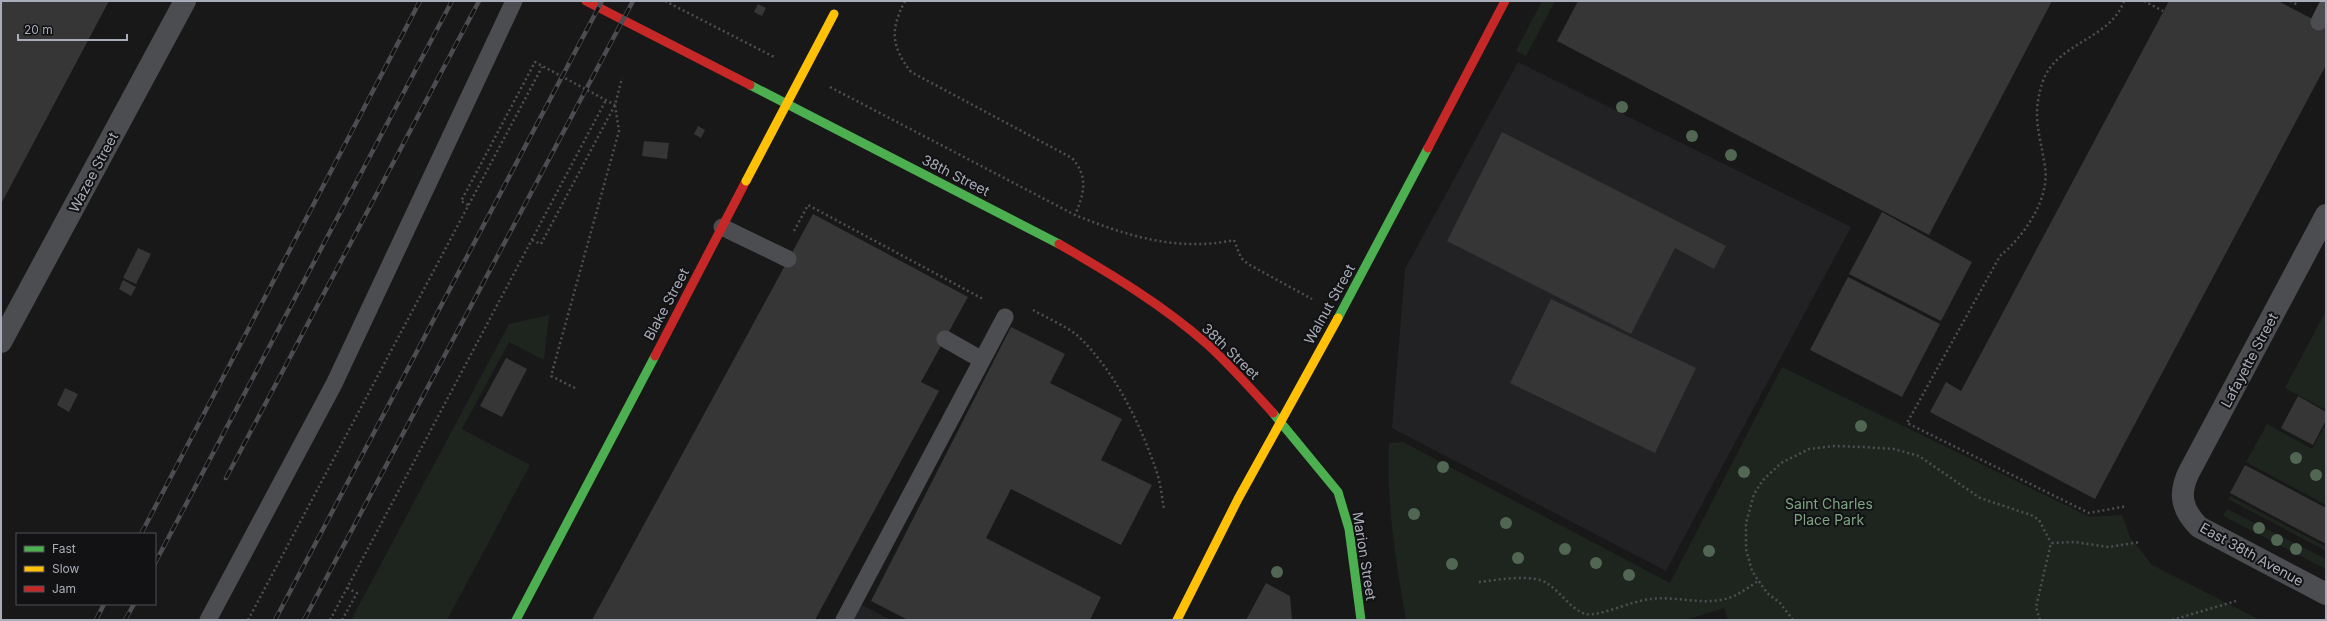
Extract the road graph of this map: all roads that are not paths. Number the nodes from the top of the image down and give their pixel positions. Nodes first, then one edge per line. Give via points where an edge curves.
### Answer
1 (185, 1) edge
2 (514, 1) edge
3 (586, 1) edge
4 (1503, 2) edge
5 (836, 11) dead end
6 (2326, 215) edge
7 (722, 227) junction
8 (788, 259) dead end
9 (1005, 316) dead end
10 (945, 339) dead end
11 (1, 342) edge
12 (982, 360) junction
13 (1281, 421) junction
14 (2184, 507) joint
15 (2326, 594) edge
16 (208, 620) edge
17 (516, 620) edge
18 (844, 620) edge
19 (1177, 620) edge
20 (1361, 620) edge

1 - 11 street, Wazee Street
2 - 16 lane via 334,384
3 - 13 street, 38th Street via 1049,238 1127,284 1208,345
4 - 13 street, Walnut Street via 1380,241
5 - 7 street, Blake Street, bridge
6 - 14 street, Lafayette Street via 2186,478 2182,495
7 - 8 lane
7 - 17 street, Blake Street
9 - 12 lane
10 - 12 lane
12 - 18 lane
13 - 19 street, Walnut Street
13 - 20 street, Marion Street via 1330,479 1344,507
14 - 15 street, East 38th Avenue via 2199,527

